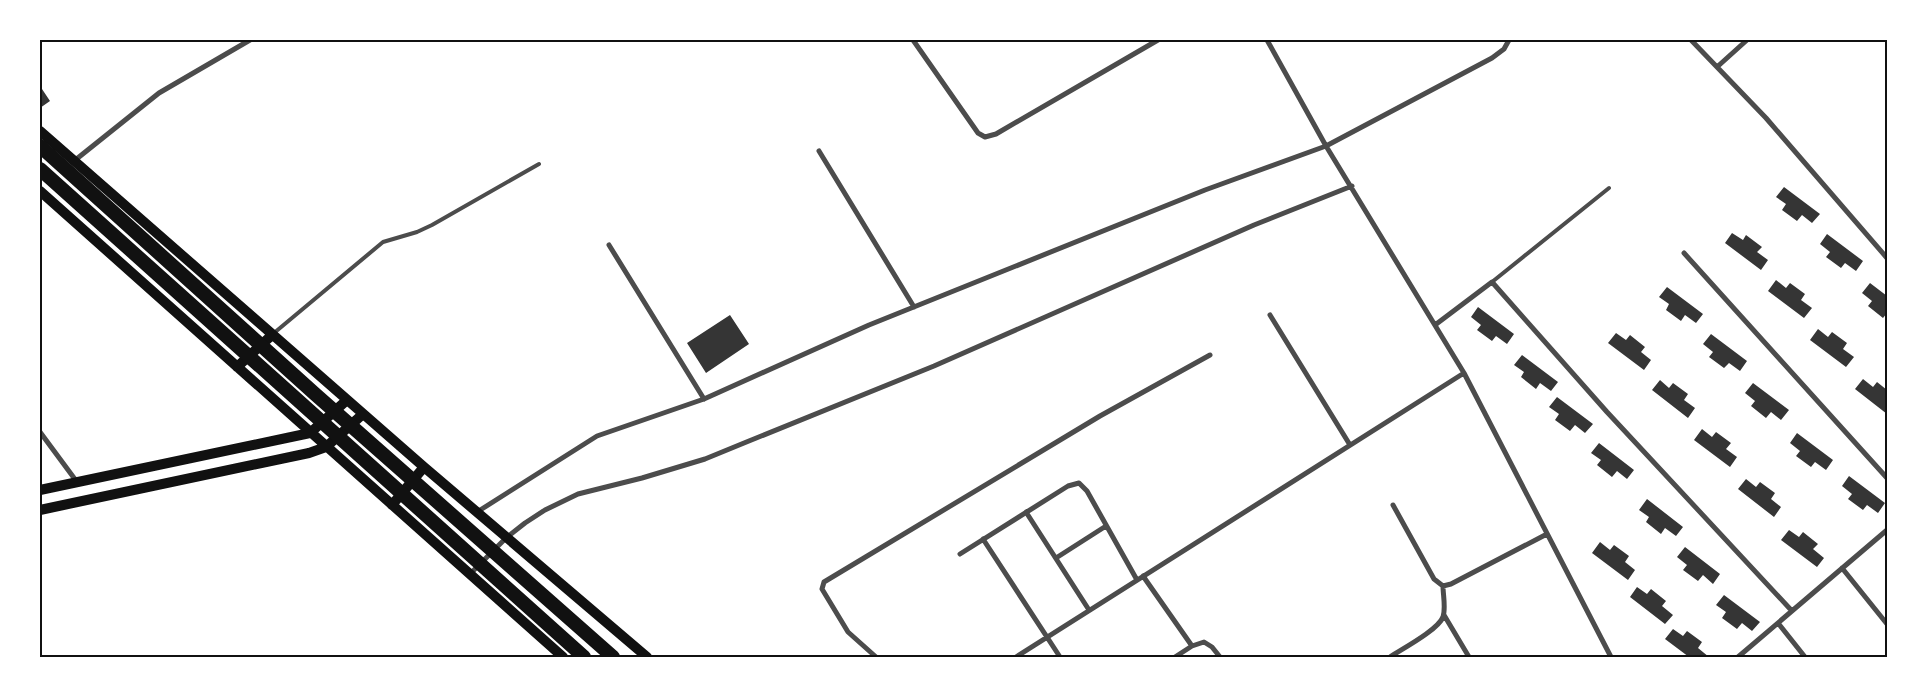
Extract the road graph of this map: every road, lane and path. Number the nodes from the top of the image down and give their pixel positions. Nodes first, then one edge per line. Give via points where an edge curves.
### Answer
1 (250, 40) edge
2 (913, 40) edge
3 (1158, 40) edge
4 (1267, 40) edge
5 (1510, 40) edge
6 (1691, 40) edge
7 (1747, 40) edge
8 (1717, 67) junction
9 (42, 139) edge
10 (1326, 146) junction
11 (819, 151) dead end
12 (74, 162) junction
13 (539, 164) dead end
14 (40, 169) edge
15 (1352, 186) junction
16 (1609, 188) dead end
17 (40, 191) edge
18 (123, 205) junction
19 (92, 238) junction
20 (609, 244) dead end
21 (1684, 253) dead end
22 (1887, 258) edge
23 (1492, 282) junction
24 (914, 307) junction
25 (1270, 315) dead end
26 (1435, 326) junction
27 (272, 335) junction
28 (1210, 355) dead end
29 (237, 367) junction
30 (1464, 373) junction
31 (704, 399) junction
32 (347, 400) junction
33 (363, 414) junction
34 (40, 432) edge
35 (310, 433) junction
36 (1350, 445) junction
37 (326, 447) junction
38 (424, 467) junction
39 (1887, 478) edge
40 (77, 482) junction
41 (40, 490) edge
42 (392, 505) junction
43 (1393, 505) dead end
44 (40, 510) edge
45 (476, 512) junction
46 (1026, 512) junction
47 (1106, 526) junction
48 (1887, 530) edge
49 (1547, 534) junction
50 (506, 538) junction
51 (983, 539) junction
52 (960, 554) dead end
53 (1056, 558) junction
54 (1842, 568) junction
55 (470, 574) junction
56 (1143, 576) junction
57 (1137, 580) junction
58 (1443, 586) junction
59 (1090, 610) junction
60 (1792, 611) junction
61 (1444, 615) junction
62 (1778, 623) junction
63 (1887, 624) edge
64 (1047, 636) junction
65 (1192, 646) junction
66 (563, 657) edge
67 (584, 657) edge
68 (613, 657) edge
69 (647, 657) edge
70 (876, 657) edge
71 (1016, 657) edge
72 (1060, 657) edge
73 (1175, 657) edge
74 (1220, 657) edge
75 (1390, 657) edge
76 (1469, 657) edge
77 (1611, 657) edge
78 (1738, 657) edge
79 (1805, 657) edge

1 - 12 street via 159,93
2 - 3 street via 978,133 985,137 996,134
4 - 10 street
5 - 10 street via 1492,58
6 - 8 street
7 - 8 street
8 - 22 street via 1766,118
9 - 12 main road
9 - 68 highway via 314,394
10 - 15 street
10 - 24 street via 1205,190
11 - 24 street
12 - 18 main road
13 - 27 lane via 432,225 383,242
14 - 67 highway
15 - 26 street
15 - 50 street via 744,444 642,478 578,494 545,510
16 - 23 lane
17 - 19 main road
18 - 19 main road
18 - 27 main road
19 - 29 main road
20 - 31 street
21 - 39 street
23 - 26 street
23 - 60 street via 1607,412
24 - 31 street
25 - 36 street
26 - 30 street
27 - 29 main road
27 - 32 main road
28 - 70 street via 1100,416 824,582 822,589 848,632
29 - 35 main road
30 - 36 street
30 - 49 street
31 - 45 street via 597,436
32 - 33 main road
32 - 35 main road
33 - 37 main road
33 - 38 main road
34 - 40 street
35 - 37 main road
35 - 40 main road
36 - 56 street
37 - 42 main road
37 - 44 main road via 290,458
38 - 42 main road
38 - 45 main road
40 - 41 main road
42 - 55 main road
43 - 58 street via 1434,578
45 - 50 main road
46 - 47 street via 1068,486 1079,483 1087,491
46 - 51 street
46 - 53 street
47 - 53 street
47 - 57 street
48 - 54 street
49 - 58 street
49 - 77 street
50 - 55 street
50 - 69 main road
51 - 52 street
51 - 64 street
53 - 59 street
54 - 60 street
54 - 63 street
55 - 66 main road
56 - 57 street
56 - 65 street
57 - 59 street
58 - 61 street
59 - 64 street
60 - 62 street
61 - 75 street via 1435,627
61 - 76 street
62 - 78 street
62 - 79 street
64 - 71 street
64 - 72 street
65 - 73 street
65 - 74 street via 1208,644

